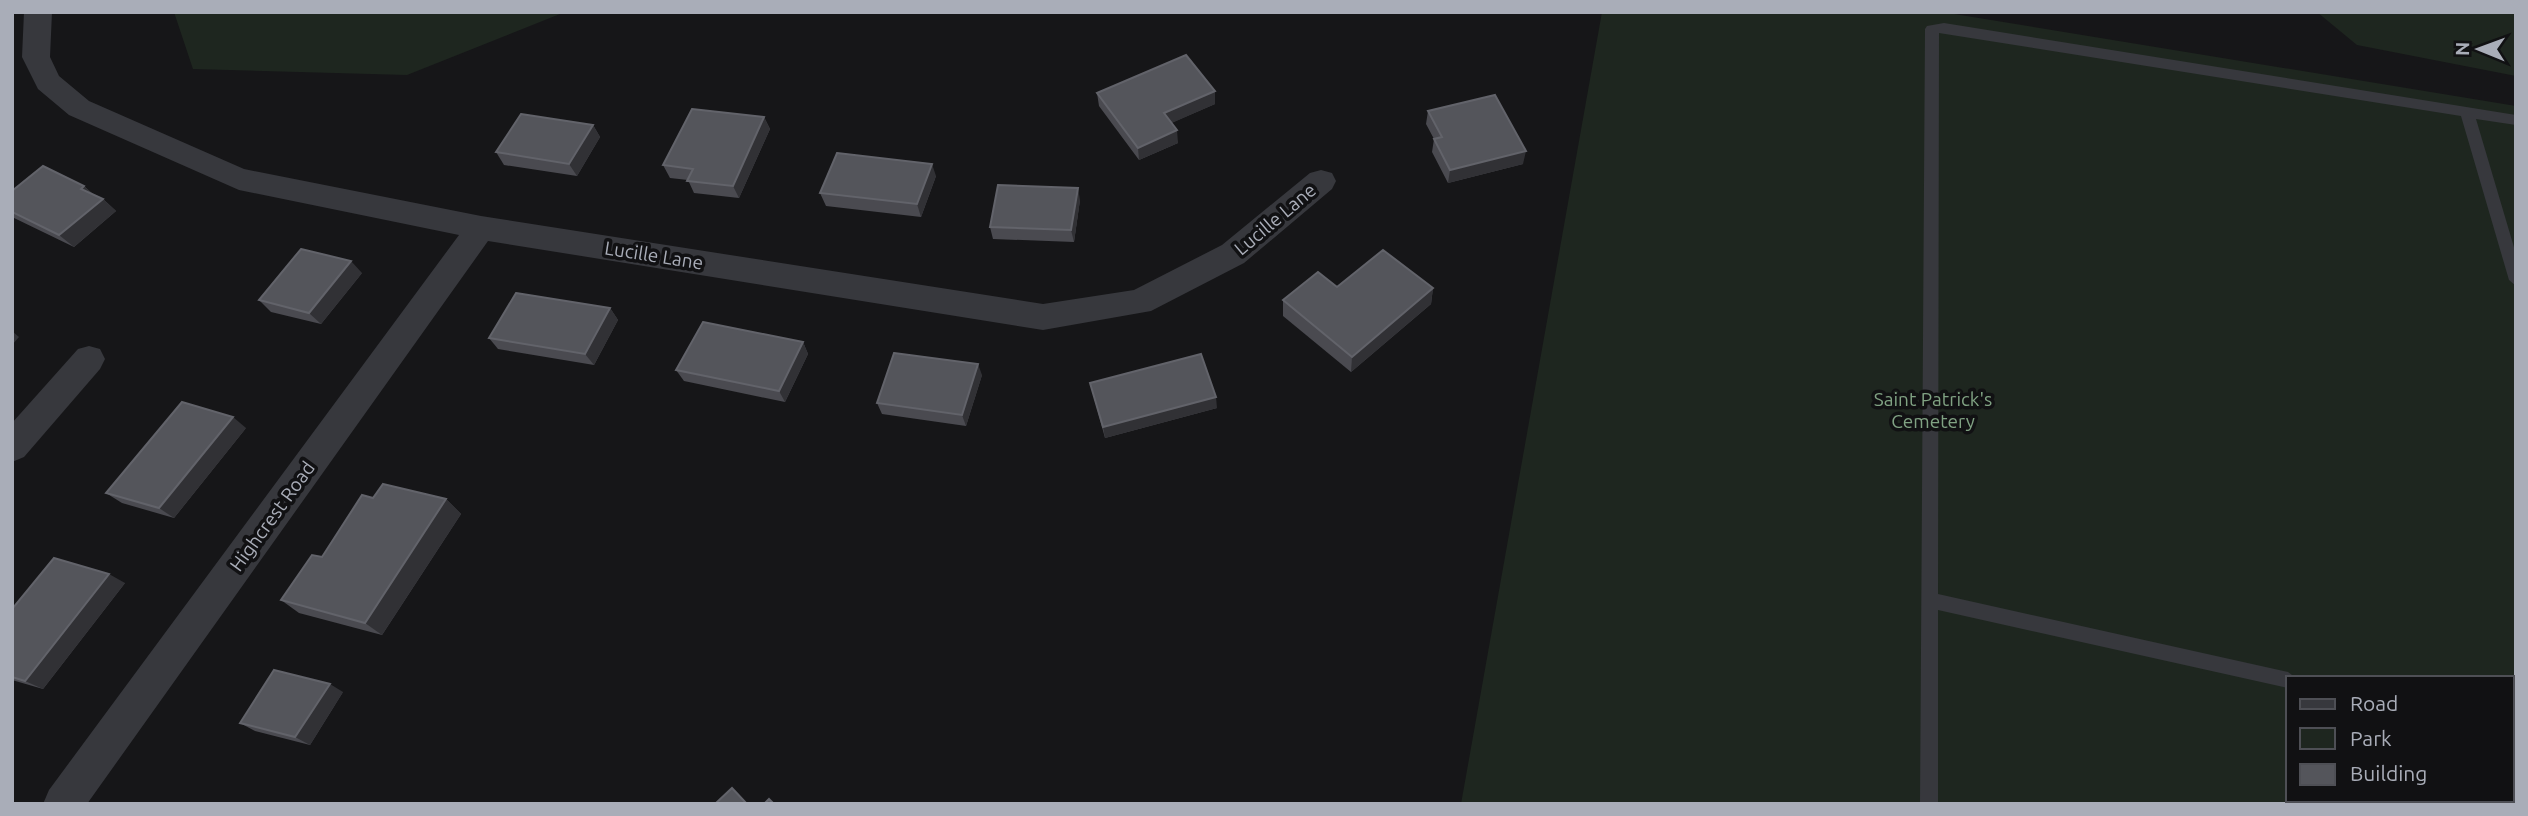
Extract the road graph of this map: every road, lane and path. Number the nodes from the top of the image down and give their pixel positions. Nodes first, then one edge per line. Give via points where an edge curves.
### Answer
1 (38, 12) edge
2 (2466, 112) junction
3 (2516, 120) edge
4 (1321, 181) dead end
5 (481, 228) junction
6 (2516, 280) edge
7 (89, 359) dead end
8 (12, 447) edge
9 (1931, 600) junction
10 (2286, 680) edge
11 (63, 804) edge
12 (1929, 804) edge

1 - 5 street, Lucille Lane via 36,57 48,82 79,108 239,179
2 - 3 lane
2 - 6 lane
2 - 9 lane via 1932,29
4 - 5 street, Lucille Lane via 1233,254 1140,302 1043,317
5 - 11 street, Highcrest Road
7 - 8 street
9 - 10 lane
9 - 12 lane

